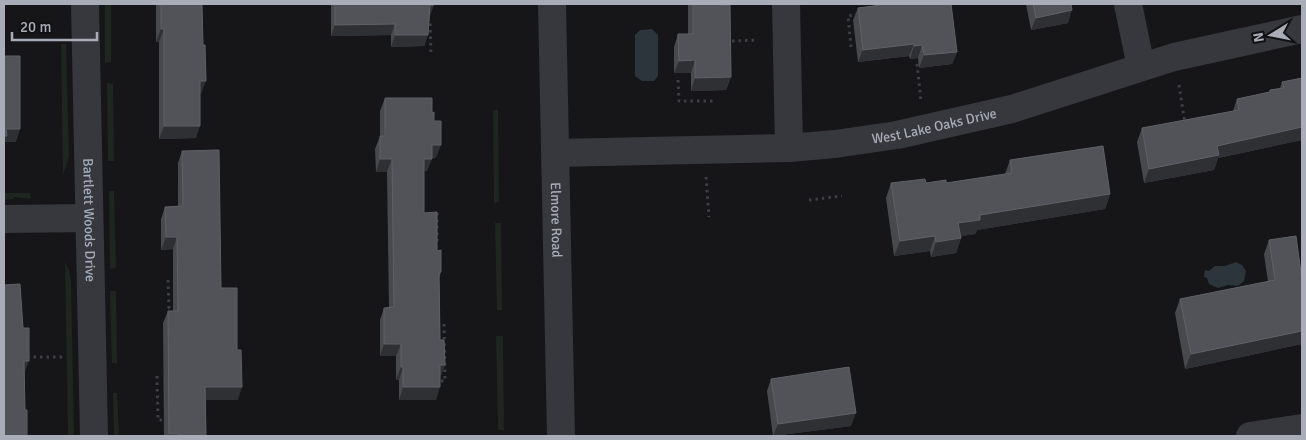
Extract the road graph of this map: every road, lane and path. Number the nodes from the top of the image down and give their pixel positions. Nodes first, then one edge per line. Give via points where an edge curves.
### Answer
1 (85, 4) edge
2 (552, 4) edge
3 (786, 4) edge
4 (1128, 4) edge
5 (865, 14) edge
6 (426, 20) edge
7 (1302, 29) edge
8 (766, 40) dead end
9 (732, 41) edge
10 (851, 47) dead end
11 (431, 56) dead end
12 (917, 64) dead end
13 (1141, 67) junction
14 (678, 80) dead end
15 (1178, 80) dead end
16 (714, 101) dead end
17 (921, 101) dead end
18 (1186, 129) edge
19 (790, 148) junction
20 (556, 153) junction
21 (706, 172) dead end
22 (842, 196) dead end
23 (808, 200) dead end
24 (437, 213) edge
25 (709, 216) dead end
26 (89, 218) junction
27 (4, 219) edge
28 (433, 244) edge
29 (168, 280) dead end
30 (178, 309) edge
31 (444, 324) dead end
32 (64, 356) dead end
33 (26, 357) edge
34 (157, 376) dead end
35 (441, 381) edge
36 (163, 420) dead end
37 (1302, 428) edge
38 (94, 436) edge
39 (561, 436) edge
40 (1250, 436) edge

1 - 26 street, Bartlett Woods Drive
2 - 20 street, Elmore Road
3 - 19 street
4 - 13 street
5 - 10 path via 848,16
6 - 11 path via 430,20
7 - 13 street, West Lake Oaks Drive
8 - 9 path
12 - 17 path
13 - 19 street, West Lake Oaks Drive via 1012,109 923,130
14 - 16 path via 679,101
15 - 18 path
19 - 20 street, West Lake Oaks Drive
20 - 39 street, Elmore Road
21 - 25 path
22 - 23 path
24 - 28 path via 438,244
26 - 27 street
26 - 38 street, Bartlett Woods Drive
29 - 30 path via 169,308
31 - 35 path via 445,381
32 - 33 path
34 - 36 path via 158,420
37 - 40 street

